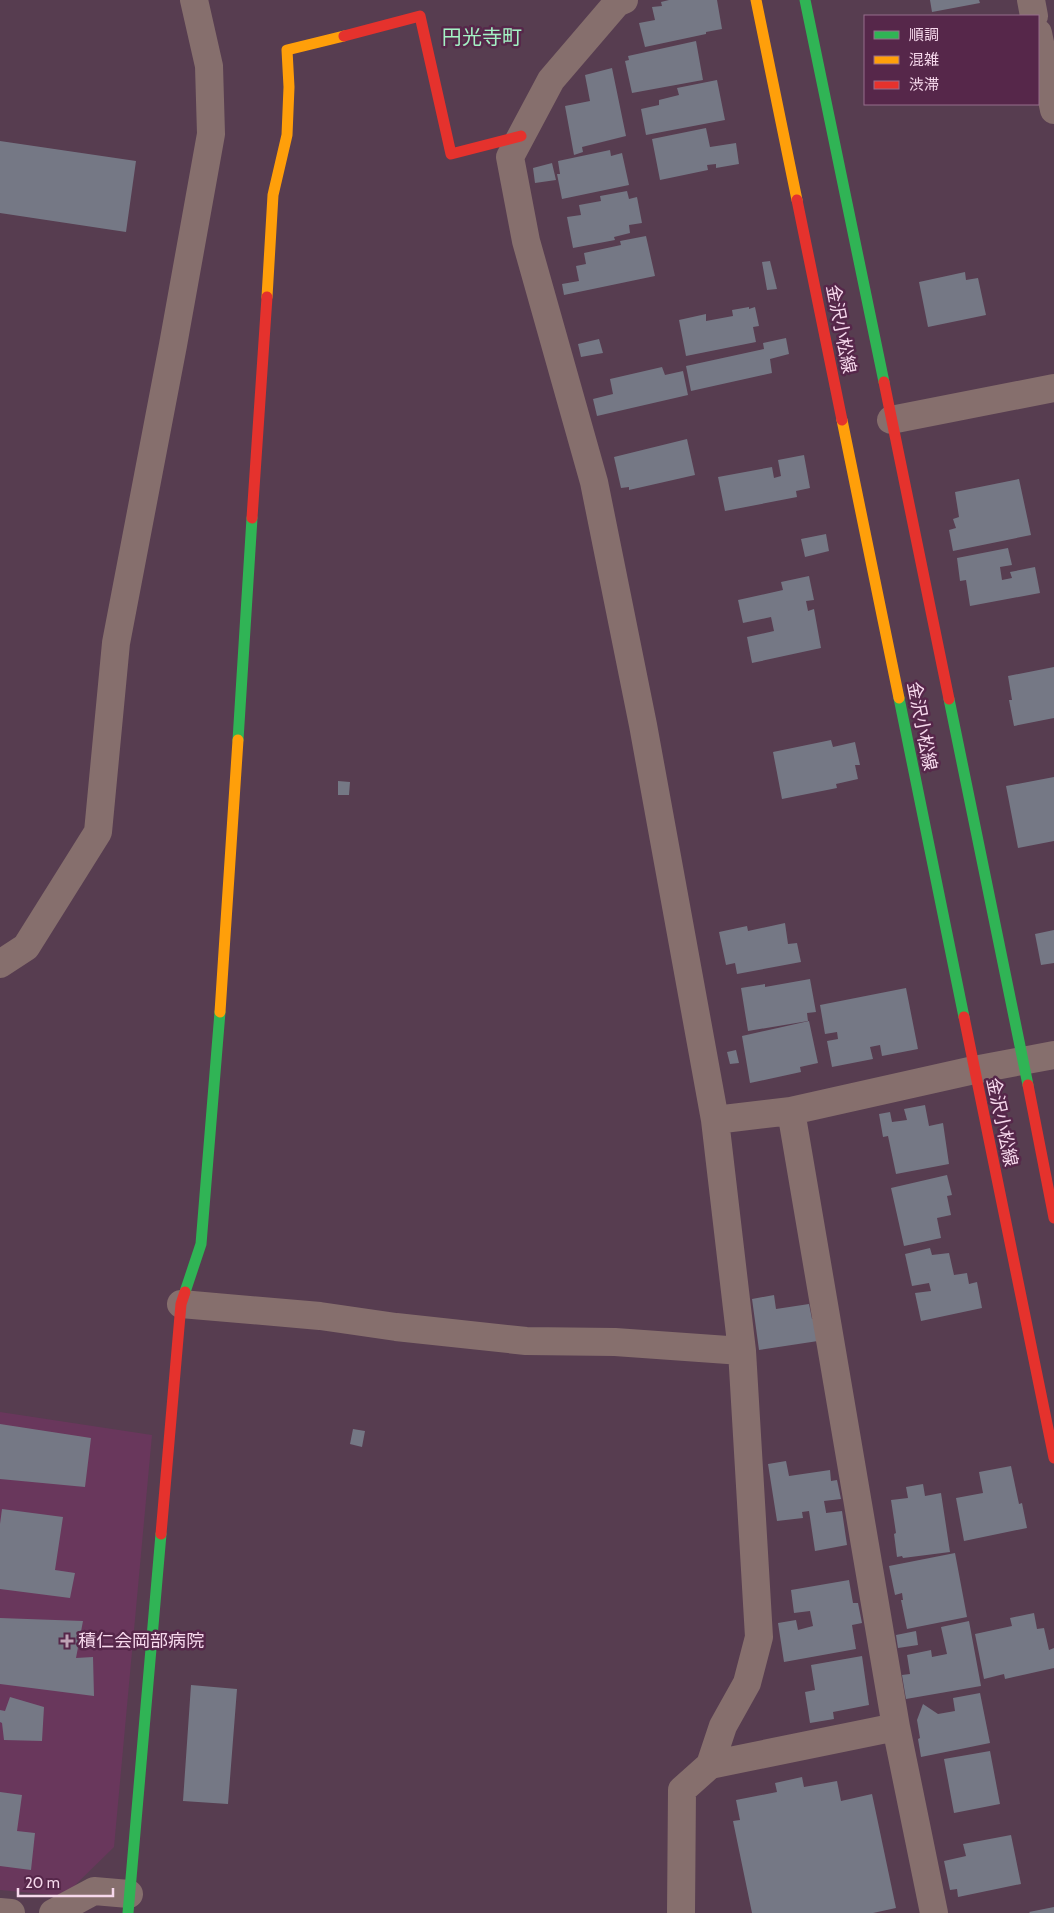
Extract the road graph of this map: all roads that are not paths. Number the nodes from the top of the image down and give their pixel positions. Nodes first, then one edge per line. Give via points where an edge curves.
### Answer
1 (194, 0) edge
2 (624, 0) edge
3 (756, 0) edge
4 (805, 0) edge
5 (1031, 0) edge
6 (1034, 15) edge
7 (1039, 38) edge
8 (1054, 110) edge
9 (521, 136) junction
10 (1054, 388) edge
11 (891, 420) junction
12 (0, 964) edge
13 (1054, 1056) edge
14 (1024, 1062) junction
15 (974, 1070) junction
16 (791, 1111) junction
17 (715, 1120) junction
18 (1054, 1218) edge
19 (181, 1304) junction
20 (742, 1352) junction
21 (1054, 1458) edge
22 (896, 1727) junction
23 (710, 1765) junction
24 (129, 1903) edge
25 (72, 1906) edge
26 (0, 1912) edge
27 (11, 1913) edge
28 (53, 1913) edge
29 (681, 1913) edge
30 (934, 1913) edge

1 - 12 street via 209,66 211,134 116,643 98,832 26,947
2 - 9 street via 617,3 551,80
3 - 15 main road, 金沢小松線
4 - 11 main road, 金沢小松線
5 - 6 street
7 - 8 street
9 - 17 street via 510,158 524,232 594,482
9 - 19 main road via 451,154 420,16 287,50 287,135 273,195 226,950 202,1244
10 - 11 street
11 - 14 main road, 金沢小松線
13 - 14 street
14 - 15 street
14 - 18 main road, 金沢小松線
15 - 16 street
15 - 21 main road, 金沢小松線
16 - 17 street
16 - 22 street
17 - 20 street
19 - 20 street via 320,1316 526,1341 615,1342
19 - 24 main road
20 - 23 street via 759,1637 747,1683 723,1726
22 - 23 street
22 - 30 street
23 - 29 street via 682,1790
24 - 25 street via 94,1891
25 - 28 street
26 - 27 street

